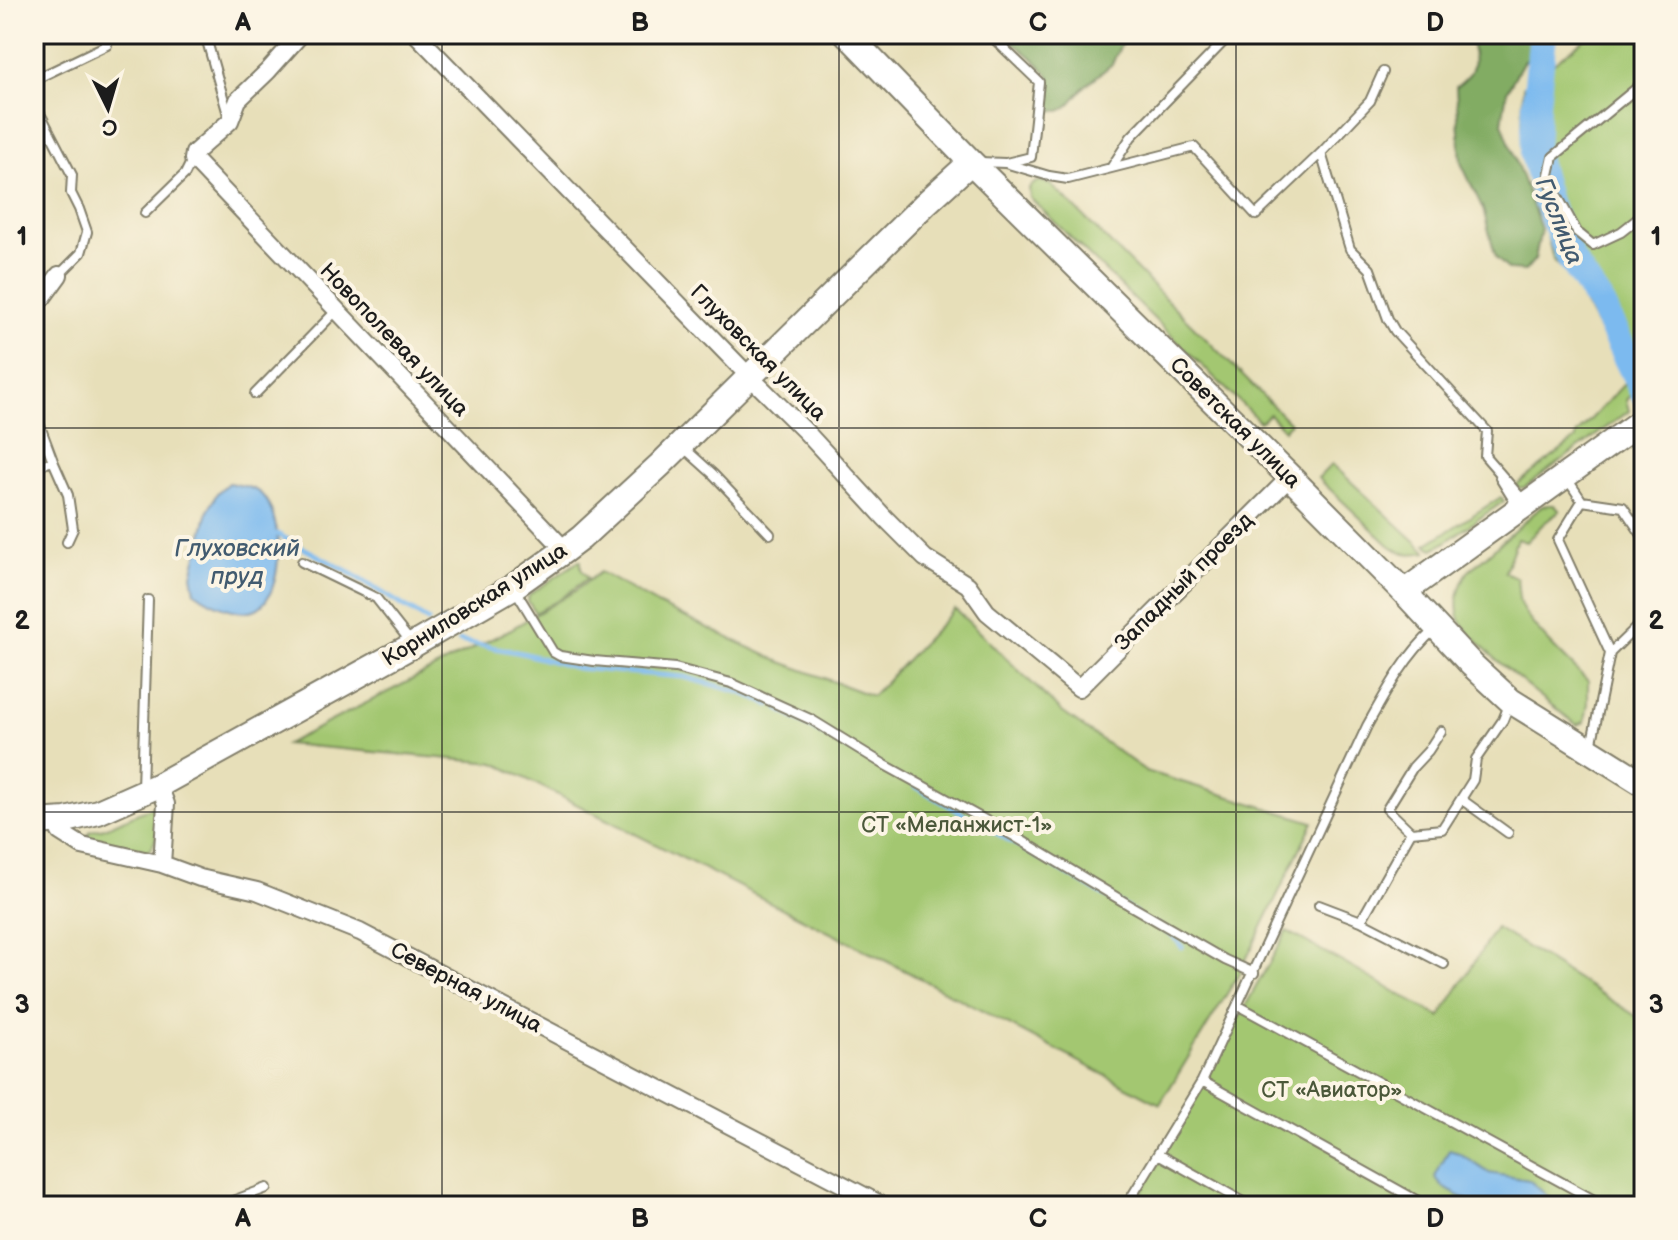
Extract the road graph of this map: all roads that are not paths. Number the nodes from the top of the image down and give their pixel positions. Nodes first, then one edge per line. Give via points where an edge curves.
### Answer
1 (102, 34) edge
2 (205, 34) edge
3 (301, 34) edge
4 (416, 34) edge
5 (847, 34) edge
6 (989, 34) edge
7 (1231, 34) edge
8 (1383, 72) dead end
9 (34, 80) edge
10 (1644, 82) edge
11 (34, 102) edge
12 (230, 121) junction
13 (1321, 153) junction
14 (193, 159) junction
15 (971, 162) junction
16 (1005, 163) junction
17 (1111, 168) junction
18 (145, 213) dead end
19 (1644, 214) edge
20 (34, 272) edge
21 (59, 275) joint
22 (39, 301) edge
23 (336, 311) junction
24 (751, 378) junction
25 (255, 394) dead end
26 (34, 410) edge
27 (1639, 423) edge
28 (681, 446) junction
29 (53, 461) junction
30 (34, 467) edge
31 (1565, 476) junction
32 (1290, 477) junction
33 (1582, 501) junction
34 (1523, 506) junction
35 (770, 534) dead end
36 (1644, 538) edge
37 (67, 542) dead end
38 (565, 550) junction
39 (302, 562) dead end
40 (513, 587) junction
41 (1404, 592) junction
42 (148, 600) dead end
43 (1644, 620) edge
44 (1436, 628) junction
45 (413, 645) junction
46 (1610, 653) junction
47 (1079, 688) joint
48 (1511, 701) junction
49 (1441, 731) dead end
50 (1590, 751) junction
51 (1644, 784) edge
52 (150, 789) junction
53 (1461, 799) junction
54 (44, 822) edge
55 (1411, 832) junction
56 (1508, 833) dead end
57 (162, 864) junction
58 (1319, 905) dead end
59 (1361, 921) junction
60 (1444, 964) dead end
61 (1254, 973) junction
62 (1239, 1006) junction
63 (1202, 1081) junction
64 (1158, 1154) junction
65 (267, 1188) dead end
66 (219, 1206) edge
67 (884, 1206) edge
68 (1126, 1206) edge
69 (1251, 1206) edge
70 (1427, 1206) edge
71 (1605, 1206) edge

1 - 9 lane via 107,45
2 - 12 lane
3 - 12 street via 238,100
4 - 24 street, Глуховская улица
5 - 15 street, Советская улица
6 - 16 lane via 1039,82 1031,157
7 - 17 lane via 1131,137
8 - 13 lane via 1370,101
10 - 19 lane via 1553,157 1548,179 1577,232 1593,245
11 - 21 lane via 72,175 71,193 87,232 81,253
12 - 14 street
13 - 17 lane via 1256,215 1194,147
13 - 34 lane via 1350,249 1370,269 1388,319 1487,431 1485,456
14 - 18 lane
14 - 23 street, Новополевая улица
15 - 16 lane
15 - 24 street, Корниловская улица
15 - 32 street, Советская улица
16 - 17 lane via 1068,179
20 - 22 lane
21 - 22 street
23 - 25 lane
23 - 38 street, Новополевая улица
24 - 28 street, Корниловская улица
24 - 47 street, Глуховская улица via 925,558 968,585 987,612
26 - 29 lane
27 - 31 street
28 - 35 lane
28 - 38 street, Корниловская улица
29 - 30 lane
29 - 37 lane via 68,495 73,529
31 - 33 lane
31 - 34 street
32 - 41 street, Советская улица
32 - 47 street, Западный проезд
33 - 36 lane via 1623,507
33 - 46 lane via 1558,540
34 - 41 street
38 - 40 street, Корниловская улица
39 - 45 lane via 376,598
40 - 45 street, Корниловская улица
40 - 61 lane via 560,656 675,668 731,683 812,720
41 - 44 street, Советская улица
42 - 52 lane
43 - 46 lane
44 - 48 street, Советская улица
44 - 61 lane via 1419,643 1367,726
45 - 52 street, Корниловская улица
46 - 50 lane
48 - 50 street, Советская улица
48 - 53 lane via 1476,759 1473,780
49 - 55 lane via 1387,809
50 - 51 street, Советская улица
52 - 54 street, Корниловская улица via 98,812
52 - 57 street via 166,804
53 - 55 lane via 1442,829
53 - 56 lane
54 - 57 street, Северная улица via 82,846
55 - 59 lane
57 - 67 street, Северная улица via 257,891 360,932
58 - 59 lane
59 - 60 lane
61 - 62 lane
62 - 63 lane
62 - 71 lane
63 - 64 lane
63 - 70 lane
64 - 68 lane
64 - 69 lane
65 - 66 lane

